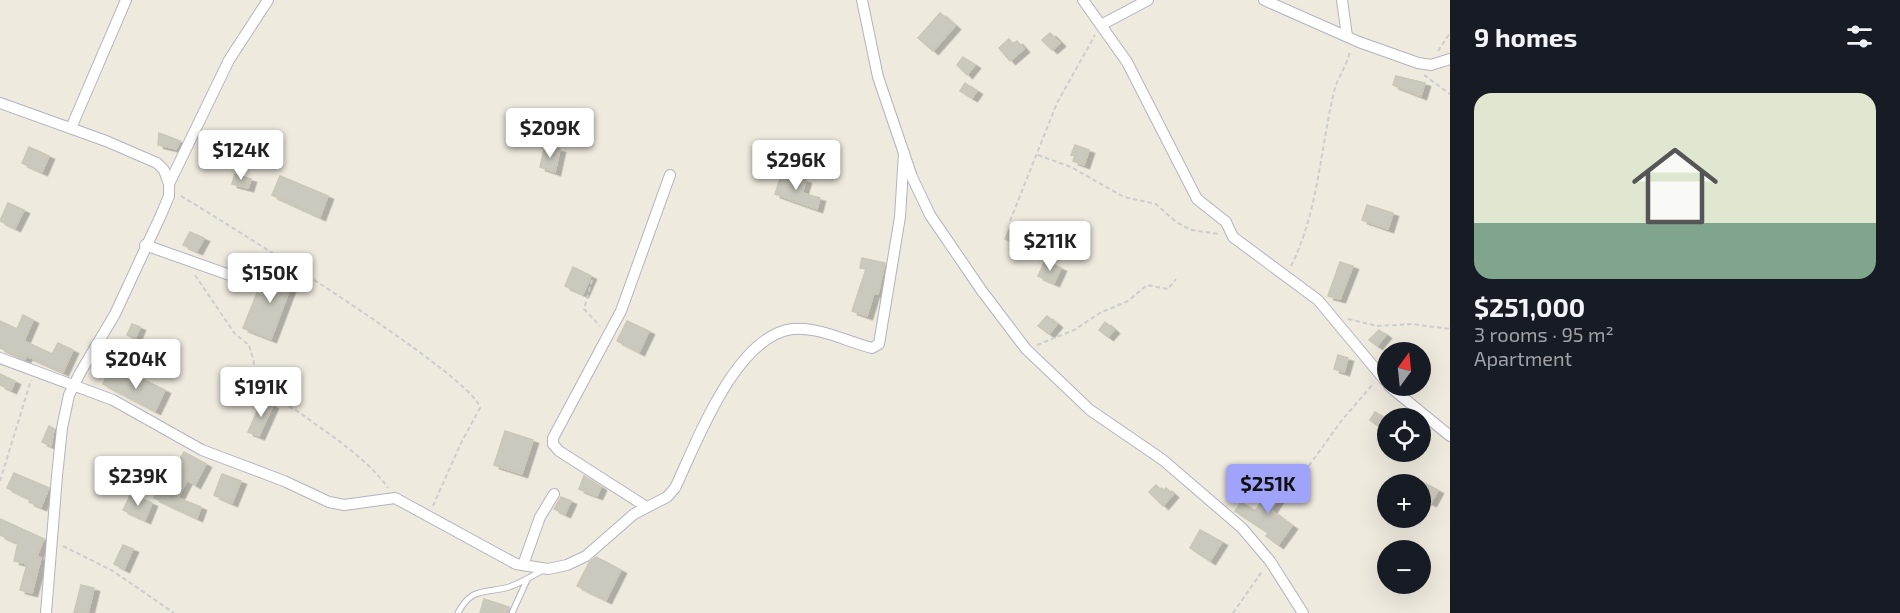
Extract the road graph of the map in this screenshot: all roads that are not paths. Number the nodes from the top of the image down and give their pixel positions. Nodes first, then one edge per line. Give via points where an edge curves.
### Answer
1 (126, 0) edge
2 (268, 0) edge
3 (862, 0) edge
4 (1083, 0) edge
5 (1148, 0) edge
6 (1264, 0) edge
7 (1342, 0) edge
8 (1101, 25) junction
9 (1349, 37) junction
10 (1450, 59) edge
11 (0, 103) edge
12 (71, 128) junction
13 (904, 153) junction
14 (670, 175) dead end
15 (170, 187) junction
16 (145, 244) junction
17 (269, 289) dead end
18 (0, 358) edge
19 (1377, 372) edge
20 (73, 386) junction
21 (1402, 396) edge
22 (1450, 436) edge
23 (554, 494) dead end
24 (645, 506) junction
25 (523, 565) junction
26 (544, 569) junction
27 (528, 579) junction
28 (46, 613) edge
29 (458, 613) edge
30 (512, 613) edge
31 (1303, 613) edge

1 - 12 street
2 - 15 street via 229,60
3 - 13 street via 878,77
4 - 8 street
5 - 8 street
6 - 9 street
7 - 9 street
8 - 19 street via 1127,62 1197,199 1226,222 1233,237 1331,314
9 - 10 street via 1426,70
11 - 12 street
12 - 15 street via 157,163
13 - 24 street via 900,218 879,344 872,348 827,334 793,329 763,342 741,362 675,488 667,497
13 - 31 street via 930,215 1026,349 1090,410 1163,460 1242,528 1270,561
14 - 24 street via 630,290 553,435 553,444 559,451
15 - 16 street via 161,215
16 - 17 street
16 - 20 street via 112,320
18 - 20 street
20 - 25 street via 124,405 202,450 329,502 344,505 395,498
20 - 28 street via 62,428
21 - 22 street
23 - 25 street via 540,517
24 - 26 street via 586,556
25 - 26 street
26 - 27 lane
27 - 29 lane via 469,596
27 - 30 lane

